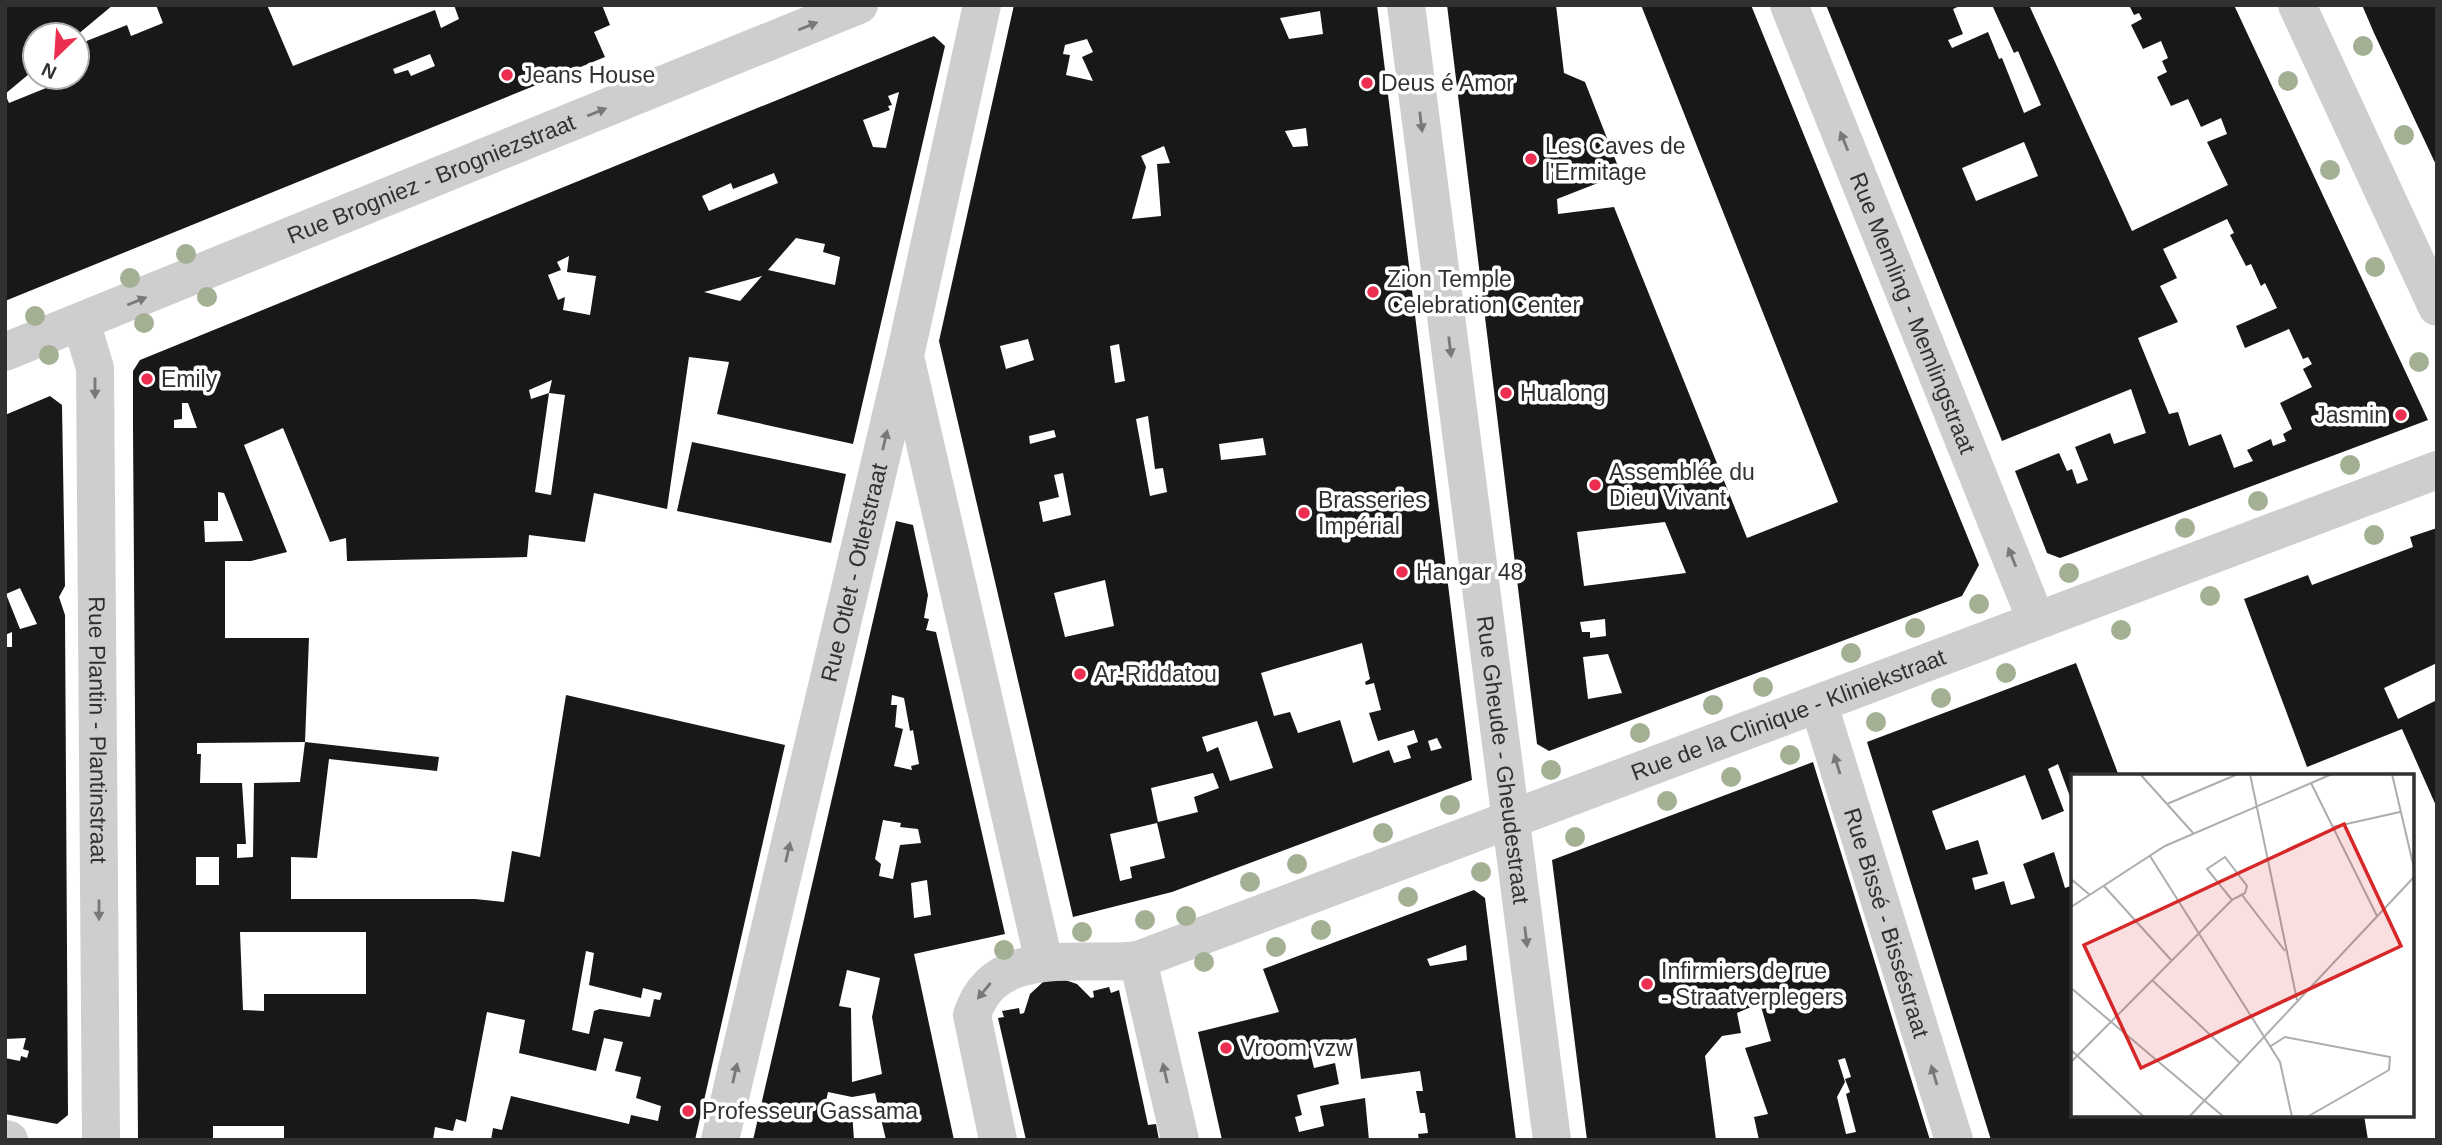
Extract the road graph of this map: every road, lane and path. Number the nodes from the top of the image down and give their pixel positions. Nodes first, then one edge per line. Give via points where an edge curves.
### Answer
1 (859, 5) edge
2 (982, 5) edge
3 (1406, 5) edge
4 (1789, 5) edge
5 (2297, 5) edge
6 (2437, 307) edge
7 (81, 322) junction
8 (5, 352) edge
9 (905, 356) junction
10 (2437, 470) edge
11 (2036, 620) junction
12 (1819, 705) junction
13 (1510, 818) junction
14 (1138, 960) junction
15 (1044, 962) junction
16 (101, 1140) edge
17 (720, 1140) edge
18 (998, 1140) edge
19 (1180, 1140) edge
20 (1552, 1140) edge
21 (1954, 1140) edge

7 -> 1 street, Rue Brogniez - Brogniezstraat
2 - 9 street, Rue Otlet - Otletstraat
3 -> 13 street, Rue Gheude - Gheudestraat
11 -> 4 street, Rue Memling - Memlingstraat
5 - 6 street
7 - 8 street, Rue Brogniez - Brogniezstraat
7 -> 16 street, Rue Plantin - Plantinstraat via 95,368
9 - 15 street
17 -> 9 street, Rue Otlet - Otletstraat
10 - 11 street, Rue de la Clinique - Kliniekstraat
11 - 12 street, Rue de la Clinique - Kliniekstraat
12 - 13 street, Rue de la Clinique - Kliniekstraat
21 -> 12 street, Rue Bissé - Bisséstraat
13 - 14 street, Rue de la Clinique - Kliniekstraat
13 -> 20 street, Rue Gheude - Gheudestraat
14 - 15 street, Rue de la Clinique - Kliniekstraat
19 -> 14 street
15 -> 18 street, Rue de la Clinique - Kliniekstraat via 1013,969 990,982 972,1015

